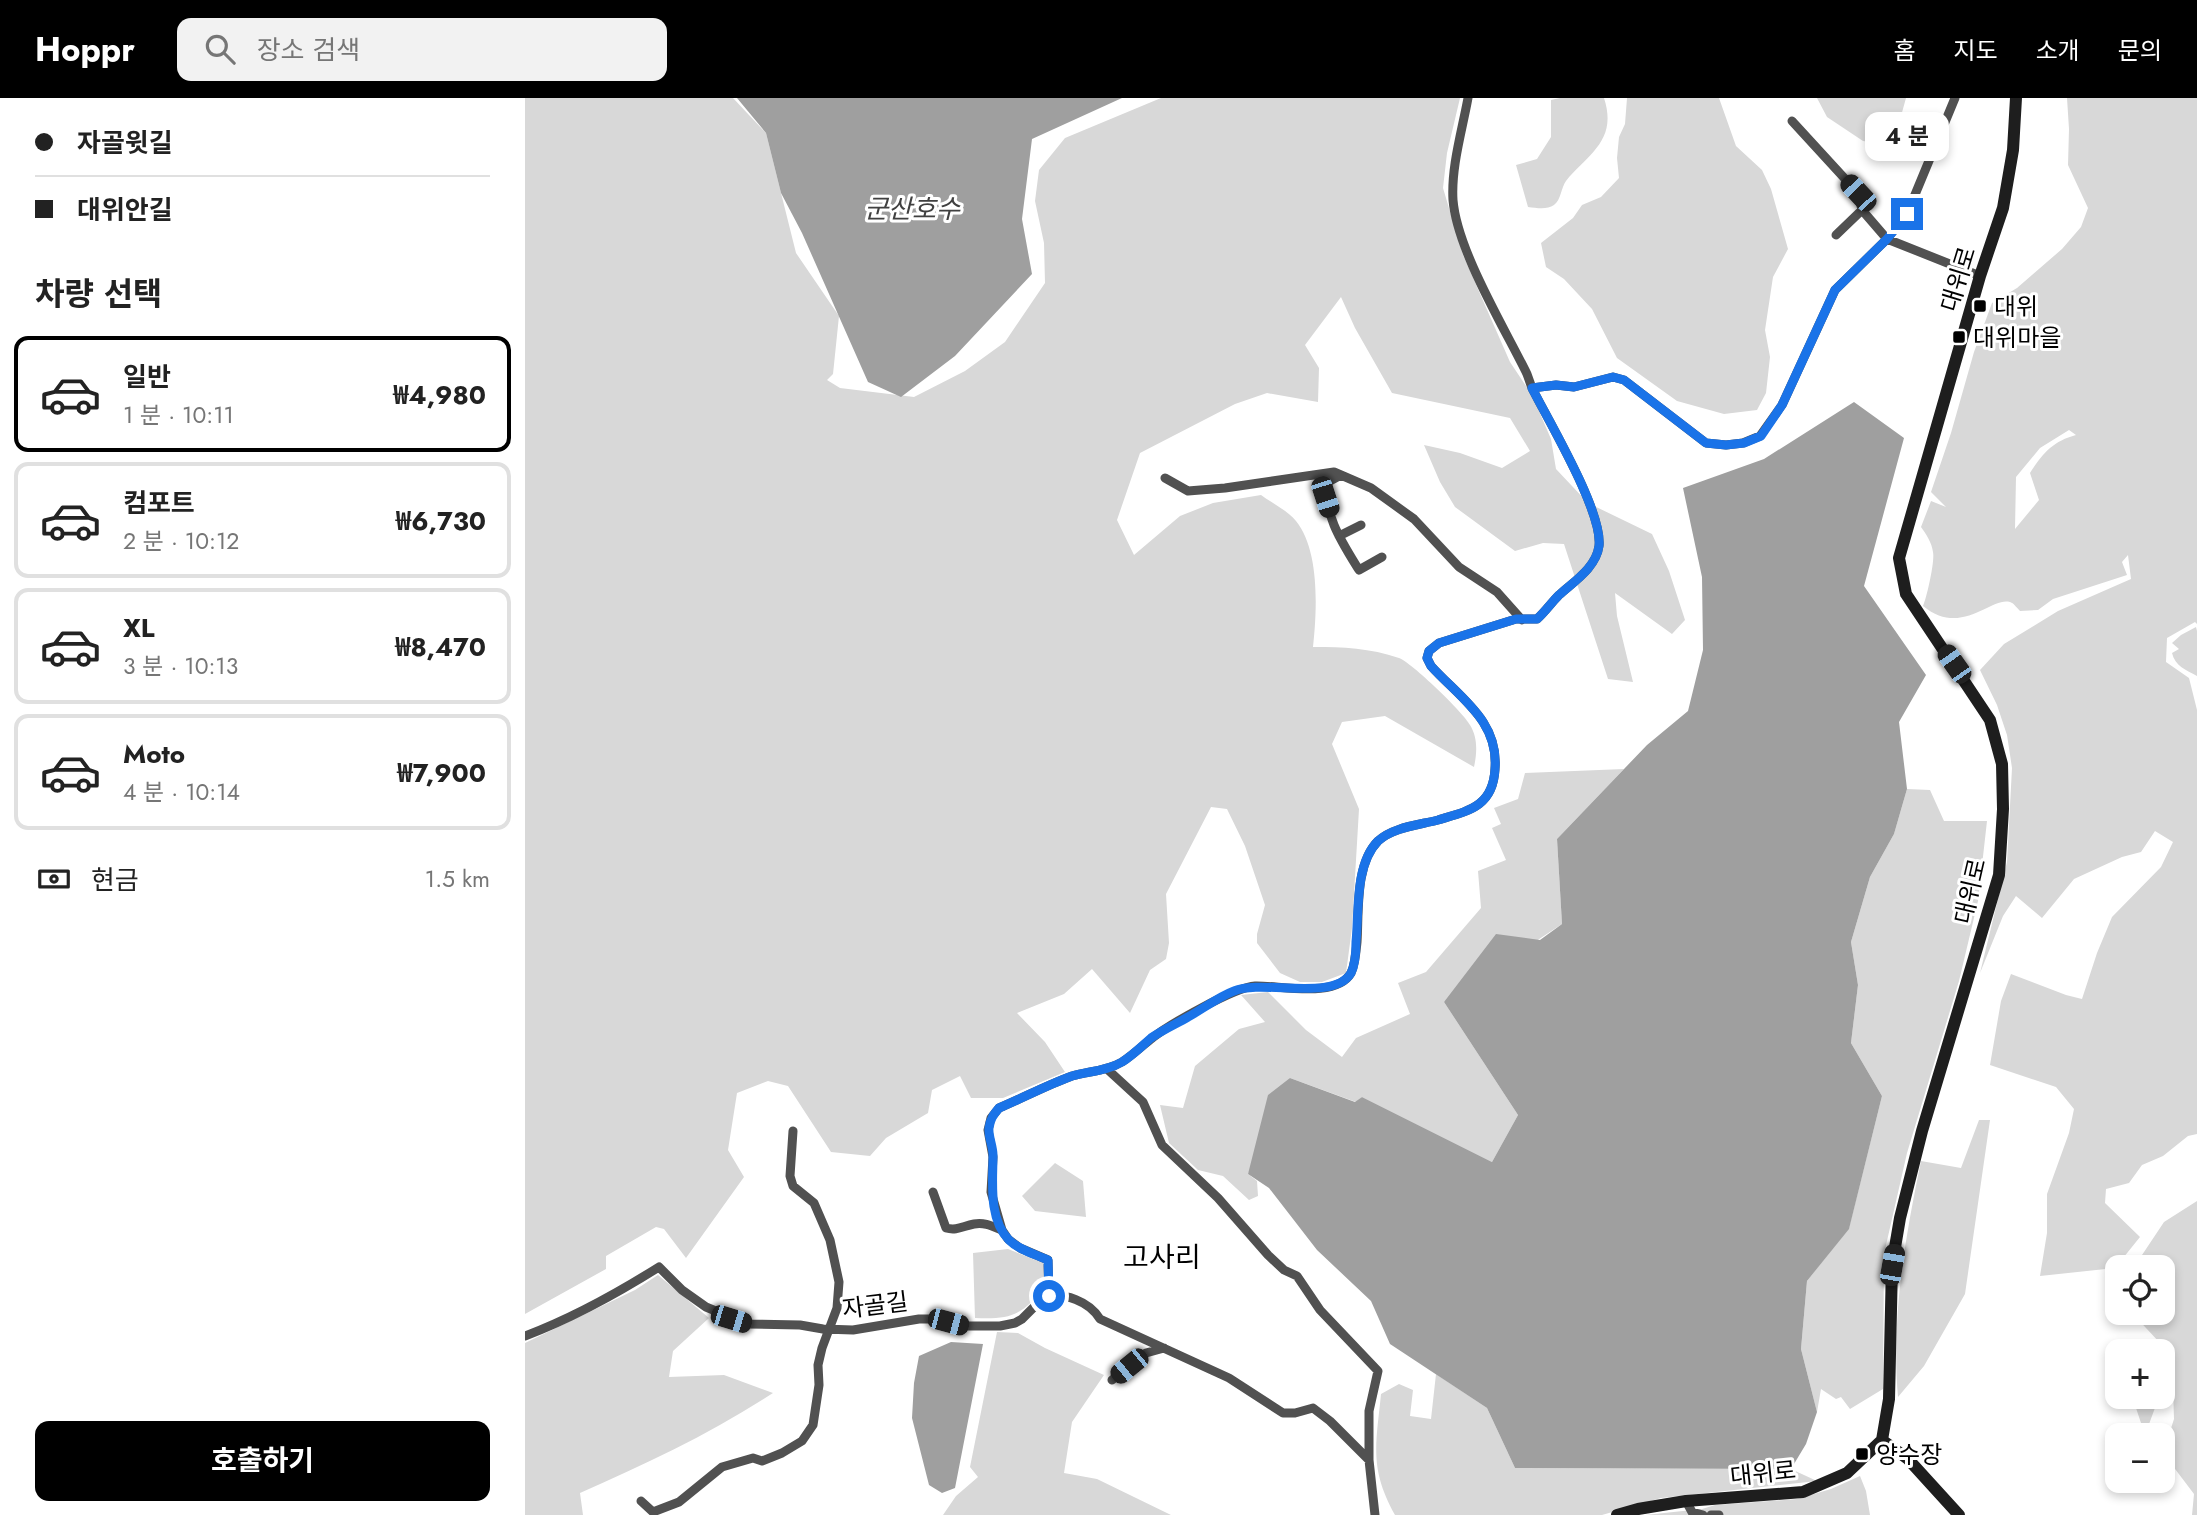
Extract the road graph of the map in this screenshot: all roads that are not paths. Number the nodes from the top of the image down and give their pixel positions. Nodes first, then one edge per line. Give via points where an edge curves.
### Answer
1 (1468, 98) edge
2 (1955, 98) edge
3 (2016, 98) edge
4 (1792, 121) dead end
5 (1862, 210) junction
6 (1836, 235) dead end
7 (1887, 239) junction
8 (1980, 276) junction
9 (1532, 388) junction
10 (1341, 475) junction
11 (1165, 478) dead end
12 (1361, 525) dead end
13 (1339, 536) junction
14 (1382, 556) dead end
15 (1522, 620) junction
16 (1107, 1069) junction
17 (793, 1131) dead end
18 (933, 1192) dead end
19 (1002, 1230) junction
20 (1049, 1296) junction
21 (829, 1329) junction
22 (525, 1336) edge
23 (1164, 1348) junction
24 (1112, 1380) dead end
25 (1882, 1440) junction
26 (1369, 1460) junction
27 (641, 1501) dead end
28 (1686, 1501) junction
29 (1953, 1512) edge
30 (1375, 1515) edge
31 (1617, 1515) edge
32 (1703, 1515) edge
33 (1711, 1515) edge
34 (1719, 1515) edge

1 - 9 street via 1453,202 1464,244
2 - 7 street via 1907,214
3 - 8 main road, 대위로 via 2003,208
4 - 5 street via 1858,193
5 - 6 street
5 - 7 street
7 - 8 street
7 - 9 street via 1835,290 1782,405 1761,436 1735,444 1706,443 1624,380 1613,377 1574,387
8 - 25 main road, 대위로 via 1899,558 1906,594 1990,720 2002,764 1999,875 1900,1219 1892,1265 1889,1399
9 - 15 street via 1585,491 1596,519 1599,547 1593,561 1547,611 1537,619
10 - 11 street via 1324,473 1188,491
10 - 13 street via 1328,482 1325,497
10 - 15 street via 1371,488 1414,519 1459,567 1497,592
12 - 13 street
13 - 14 street via 1359,570
15 - 16 street via 1439,643 1429,651 1431,666 1479,716 1494,741 1492,787 1478,805 1402,829 1381,839 1368,853 1351,974 1328,987 1252,986 1233,991
16 - 19 street via 1070,1077 999,1108 991,1118 991,1192
16 - 26 street via 1143,1102 1162,1145 1218,1198 1268,1255 1297,1276 1320,1310 1378,1371 1369,1411
17 - 21 street via 793,1186 814,1203 839,1282
18 - 19 street via 946,1228 955,1231 988,1224
19 - 20 street via 1020,1248 1048,1260
20 - 21 street, 자골길 via 1022,1319 1000,1326 919,1319 853,1330
20 - 23 street via 1067,1296 1096,1311 1100,1319
21 - 22 street, 자골길 via 731,1319 682,1290 659,1266 604,1301
21 - 27 street via 818,1365 820,1385 813,1425 802,1441 762,1461 753,1458 722,1466 679,1502 653,1512
23 - 24 street via 1146,1353
23 - 26 street via 1229,1378 1283,1413 1313,1408
25 - 28 main road, 대위로 via 1847,1473 1803,1492
25 - 29 main road via 1908,1459
26 - 30 street
28 - 31 main road, 대위로
28 - 32 street via 1692,1512
33 - 34 street

